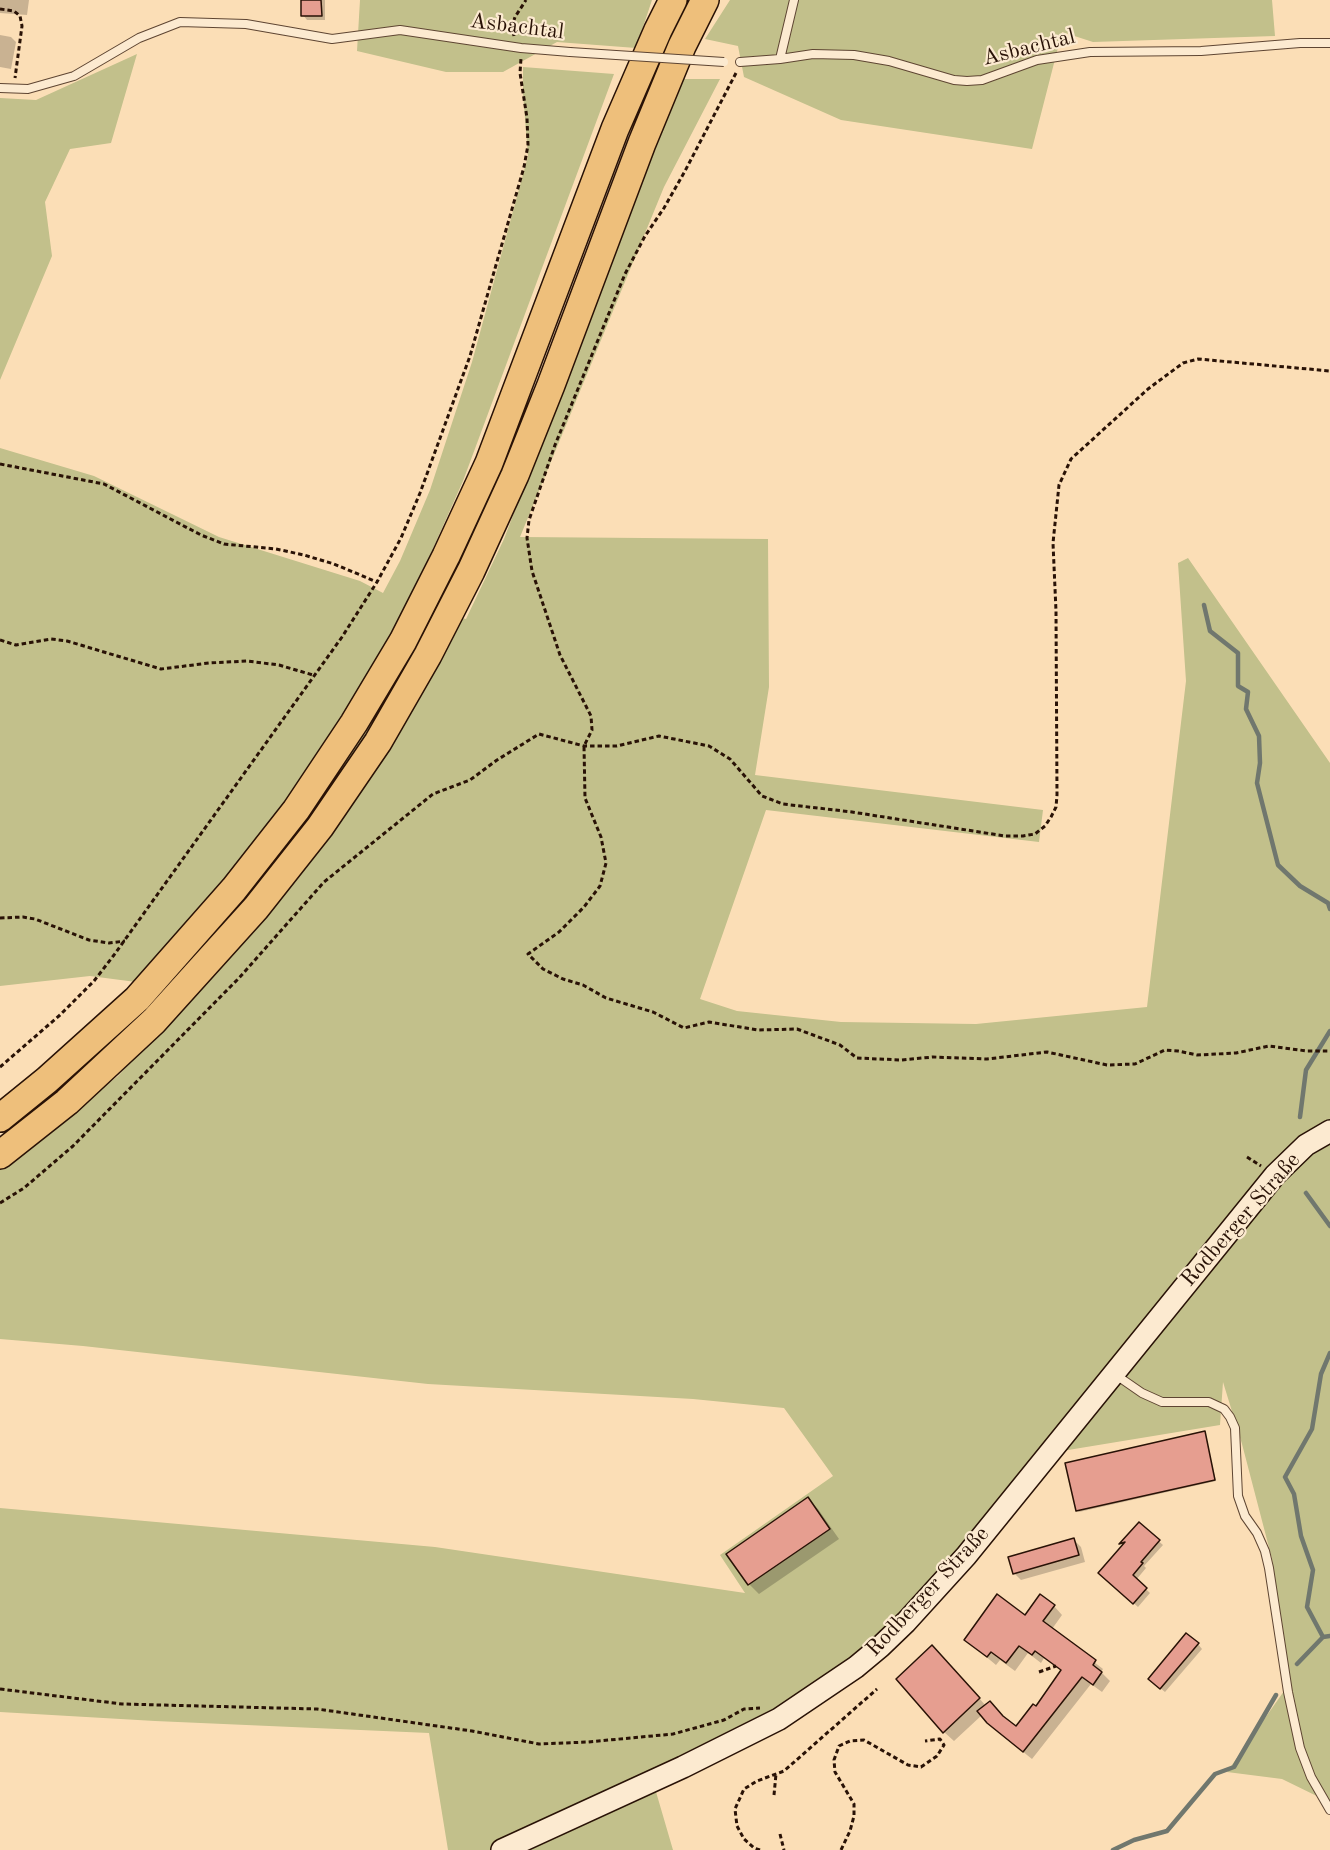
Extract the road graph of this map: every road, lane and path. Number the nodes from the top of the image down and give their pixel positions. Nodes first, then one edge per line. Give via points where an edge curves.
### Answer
1 (526, 0) edge
2 (674, 0) edge
3 (705, 0) edge
4 (794, 0) edge
5 (0, 9) edge
6 (1330, 43) edge
7 (521, 48) junction
8 (780, 59) junction
9 (724, 62) dead end
10 (740, 62) joint
11 (0, 88) edge
12 (14, 89) junction
13 (1330, 371) edge
14 (0, 464) edge
15 (377, 582) junction
16 (0, 640) edge
17 (313, 675) junction
18 (584, 746) junction
19 (0, 918) edge
20 (125, 941) junction
21 (1330, 1051) edge
22 (0, 1067) edge
23 (0, 1118) edge
24 (1330, 1131) edge
25 (0, 1155) edge
26 (0, 1203) edge
27 (1115, 1374) junction
28 (1056, 1666) dead end
29 (1039, 1672) dead end
30 (0, 1689) edge
31 (877, 1689) dead end
32 (779, 1719) junction
33 (925, 1741) dead end
34 (776, 1774) junction
35 (774, 1795) dead end
36 (1330, 1810) edge
37 (780, 1834) dead end
38 (501, 1850) edge
39 (760, 1850) edge
40 (784, 1850) edge
41 (841, 1850) edge

1 - 7 path via 512,26
2 - 23 highway via 615,129 489,463 403,641 354,723 262,854 137,999
3 - 25 highway via 642,143 515,475 429,655 378,742 320,827 256,908 154,1021 66,1102
4 - 8 lane
5 - 12 path via 14,11 22,26
6 - 8 lane, Asbachtal via 1201,51 1090,52 1037,60 982,80 967,81 854,55 813,54
7 - 9 lane, Asbachtal, bridge
7 - 12 lane, Asbachtal via 400,30 332,39 246,24 180,22 139,38 74,76
7 - 15 path via 528,145 525,167 447,424 401,538
8 - 10 lane, Asbachtal
10 - 18 path via 686,171 625,274 529,520 527,538 536,581 560,655 591,716 592,730
11 - 12 lane, Asbachtal
13 - 18 path via 1198,359 1183,363 1113,419 1071,459 1059,485 1053,543 1056,807 1035,834 1005,836 783,804 762,795 730,759 709,746 659,736 617,746
14 - 15 path via 104,484 224,544 304,555
15 - 17 path
16 - 17 path via 16,645 51,639 67,641 161,669 247,661
17 - 20 path
18 - 21 path via 585,798 601,837 606,863 600,886 560,932 528,954 543,969 606,998 653,1012 684,1028 709,1022 758,1030 797,1029 840,1045 857,1058 987,1059 1047,1052 1107,1065 1135,1064 1165,1050 1197,1055 1269,1046
18 - 26 path via 539,734 470,780 433,794 324,882 239,978 73,1146
19 - 20 path via 35,919 109,944
20 - 22 path via 94,981
24 - 27 street, Rodberger Straße via 1306,1145 1275,1175
27 - 32 street, Rodberger Straße via 959,1564 886,1641
27 - 36 lane via 1142,1394 1162,1402 1209,1402 1224,1409 1230,1417 1235,1428 1238,1496 1265,1551 1300,1748
28 - 29 path
30 - 32 path via 122,1704 317,1709 539,1744 673,1734 755,1707 770,1711
31 - 34 path
32 - 38 street, Rodberger Straße
33 - 41 path via 940,1739 944,1746 921,1767 908,1765 864,1740 839,1746 835,1772 854,1804 850,1831
34 - 35 path
34 - 39 path via 744,1790 735,1809 744,1839
37 - 40 path

